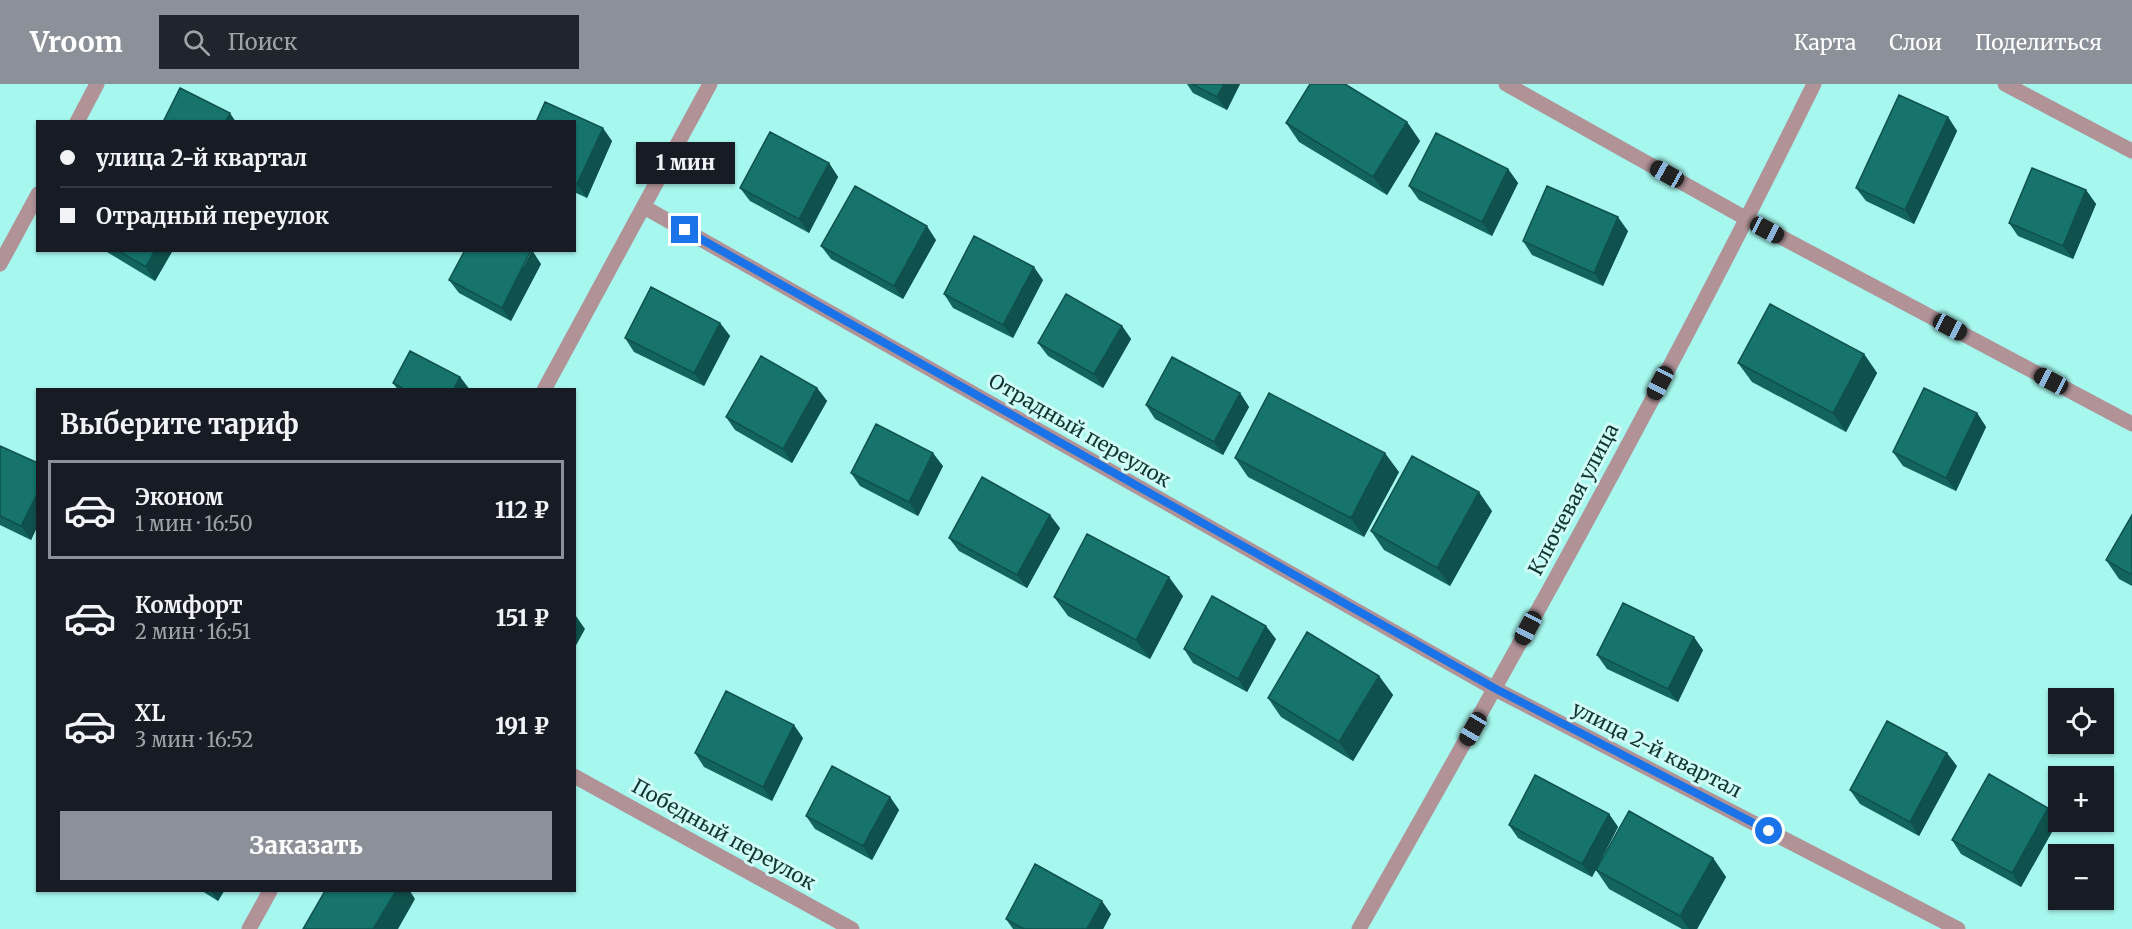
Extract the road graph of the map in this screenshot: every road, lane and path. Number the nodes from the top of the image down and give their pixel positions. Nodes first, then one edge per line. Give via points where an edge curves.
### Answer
1 (97, 84) edge
2 (710, 84) edge
3 (1506, 84) edge
4 (1814, 84) edge
5 (2005, 84) edge
6 (78, 120) edge
7 (2132, 151) edge
8 (36, 198) edge
9 (644, 207) junction
10 (1747, 219) junction
11 (0, 264) edge
12 (545, 388) edge
13 (2132, 424) edge
14 (1496, 689) junction
15 (576, 777) edge
16 (269, 892) edge
17 (249, 929) edge
18 (852, 929) edge
19 (1359, 929) edge
20 (1958, 929) edge

1 - 6 street
2 - 9 street
3 - 10 street
4 - 10 street, Ключевая улица
5 - 7 street
8 - 11 street
9 - 12 street
9 - 14 street, Отрадный переулок
10 - 13 street
10 - 14 street, Ключевая улица
14 - 19 street, Ключевая улица
14 - 20 street, улица 2-й квартал
15 - 18 street, Победный переулок
16 - 17 street

